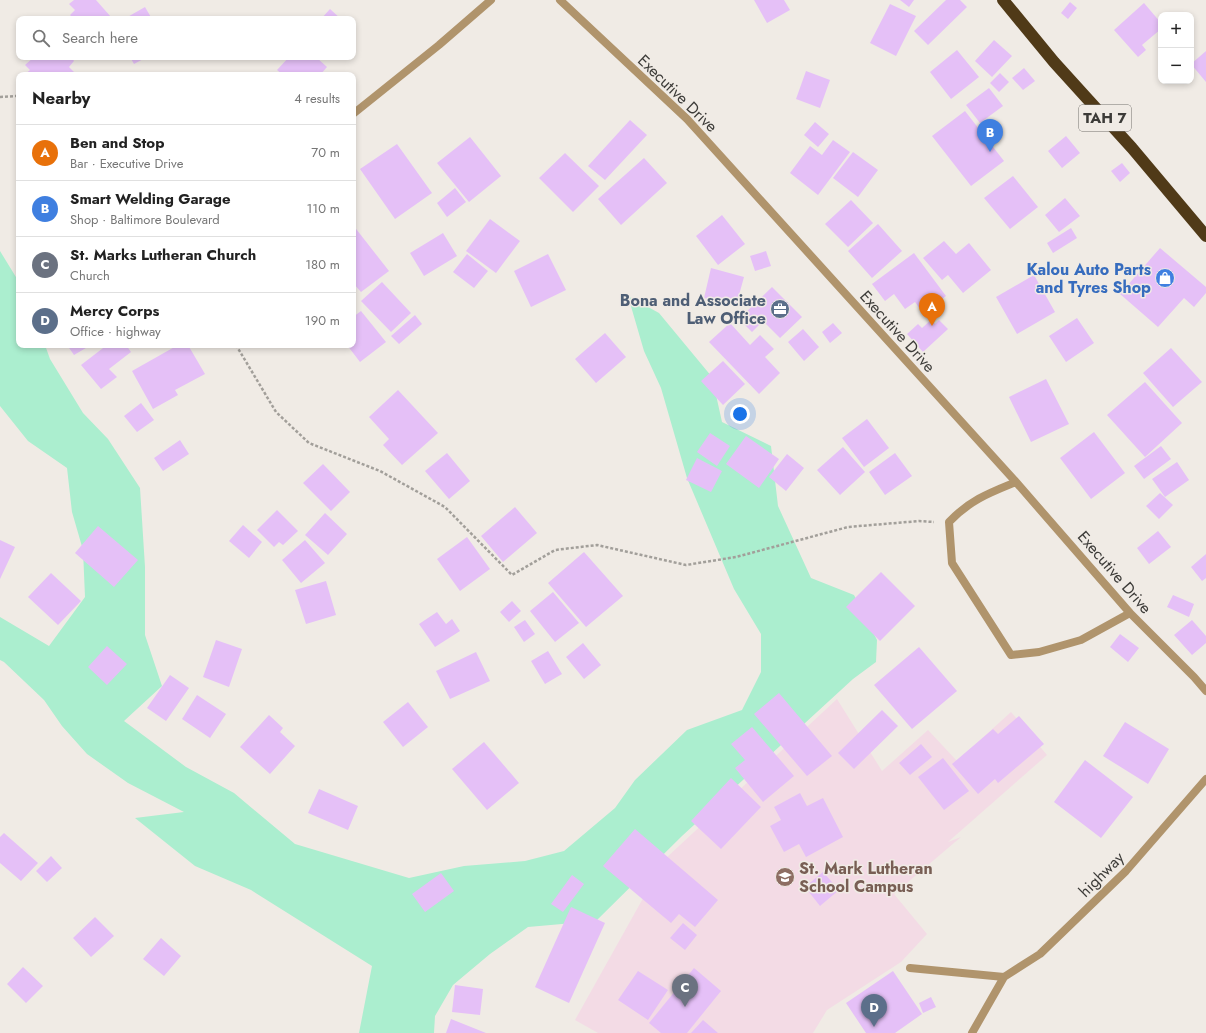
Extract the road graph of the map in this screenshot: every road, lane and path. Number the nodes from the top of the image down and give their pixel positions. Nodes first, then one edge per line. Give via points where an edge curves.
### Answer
1 (491, 0) edge
2 (560, 0) edge
3 (1003, 0) edge
4 (16, 96) edge
5 (0, 97) edge
6 (356, 112) edge
7 (1206, 236) edge
8 (238, 348) edge
9 (1016, 482) junction
10 (949, 522) junction
11 (1130, 613) junction
12 (1206, 691) edge
13 (1206, 779) edge
14 (910, 968) dead end
15 (1004, 977) junction
16 (972, 1033) edge

1 - 6 street
2 - 9 street, Executive Drive via 687,119
3 - 7 highway, TAH 7
4 - 5 path
8 - 10 path via 276,412 309,444 380,471 445,507 512,575 555,550 597,545 686,565 736,557 848,527 919,521
9 - 10 street via 980,497 960,510
9 - 11 street, Executive Drive
10 - 11 street via 952,563 1011,655 1039,652 1081,640
11 - 12 street, Executive Drive
13 - 15 street, highway via 1126,871 1040,954
14 - 15 street
15 - 16 street, highway

